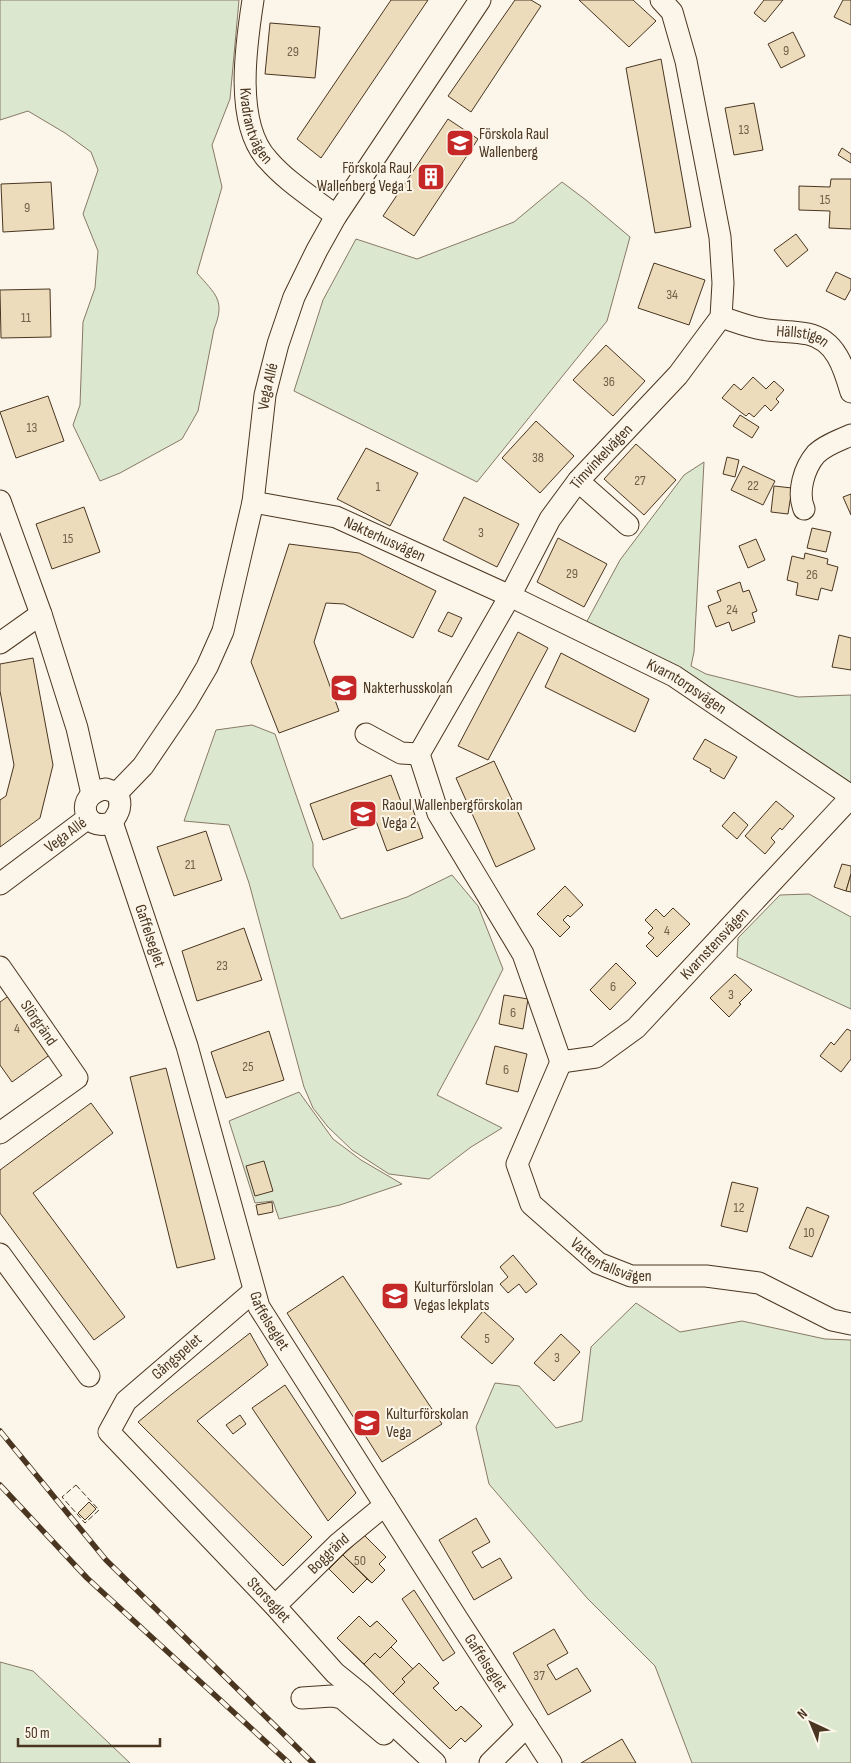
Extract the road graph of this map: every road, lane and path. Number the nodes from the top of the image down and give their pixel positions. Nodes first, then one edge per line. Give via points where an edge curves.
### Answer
1 (253, 0) edge
2 (480, 0) edge
3 (660, 0) edge
4 (336, 216) junction
5 (721, 317) junction
6 (851, 392) edge
7 (851, 435) edge
8 (578, 481) junction
9 (0, 501) edge
10 (253, 502) junction
11 (804, 509) dead end
12 (628, 525) dead end
13 (510, 596) junction
14 (41, 614) junction
15 (0, 643) edge
16 (366, 734) dead end
17 (419, 754) junction
18 (92, 794) junction
19 (117, 794) junction
20 (851, 796) edge
21 (88, 818) junction
22 (112, 822) junction
23 (0, 884) edge
24 (0, 968) edge
25 (561, 1062) junction
26 (0, 1133) edge
27 (0, 1254) edge
28 (254, 1291) junction
29 (851, 1324) edge
30 (89, 1376) dead end
31 (109, 1432) joint
32 (385, 1504) junction
33 (275, 1606) junction
34 (302, 1698) dead end
35 (527, 1726) junction
36 (419, 1763) edge
37 (435, 1763) edge
38 (490, 1763) edge
39 (551, 1763) edge

1 - 4 street, Kvadrantvägen via 246,92 254,139 267,159
2 - 4 street, Vega Allé
3 - 5 street via 672,12 686,61 720,237
4 - 10 street, Vega Allé via 294,297 278,344 265,395
5 - 6 street, Hällstigen via 761,329 819,338 840,359
5 - 8 street, Timvinkelvägen via 678,375
7 - 11 street via 817,453 812,460 802,485
8 - 12 street
8 - 13 street, Timvinkelvägen via 550,519
9 - 14 street
10 - 13 street, Nakterhusvägen via 336,517
10 - 19 street, Vega Allé via 223,632 207,667 144,766
13 - 17 street, Timvinkelvägen
13 - 20 street, Kvarntorpsvägen via 674,676
14 - 15 street
14 - 18 street via 77,728
16 - 17 street via 401,753
17 - 25 street via 438,813 523,954
18 - 19 street, Vega Allé via 106,789
18 - 21 street, Vega Allé via 85,805
19 - 22 street, Vega Allé via 121,804
20 - 25 street, Kvarnstensvägen via 636,1028 596,1057
21 - 22 street, Vega Allé via 101,825
21 - 23 street, Vega Allé
22 - 28 street, Gaffelseglet via 187,1046
24 - 26 street, Slörgränd via 77,1078
25 - 29 street, Vattenfallsvägen via 517,1164 531,1204 598,1263 631,1276 706,1276 759,1283 832,1320
27 - 30 street
28 - 31 street, Gångspelet via 126,1401
28 - 32 street, Gaffelseglet via 259,1307
31 - 33 street, Storseglet
32 - 33 street, Boggränd via 339,1543
32 - 35 street, Gaffelseglet
33 - 37 street, Storseglet via 335,1673
34 - 36 street via 342,1698
35 - 38 street
35 - 39 street, Gaffelseglet

